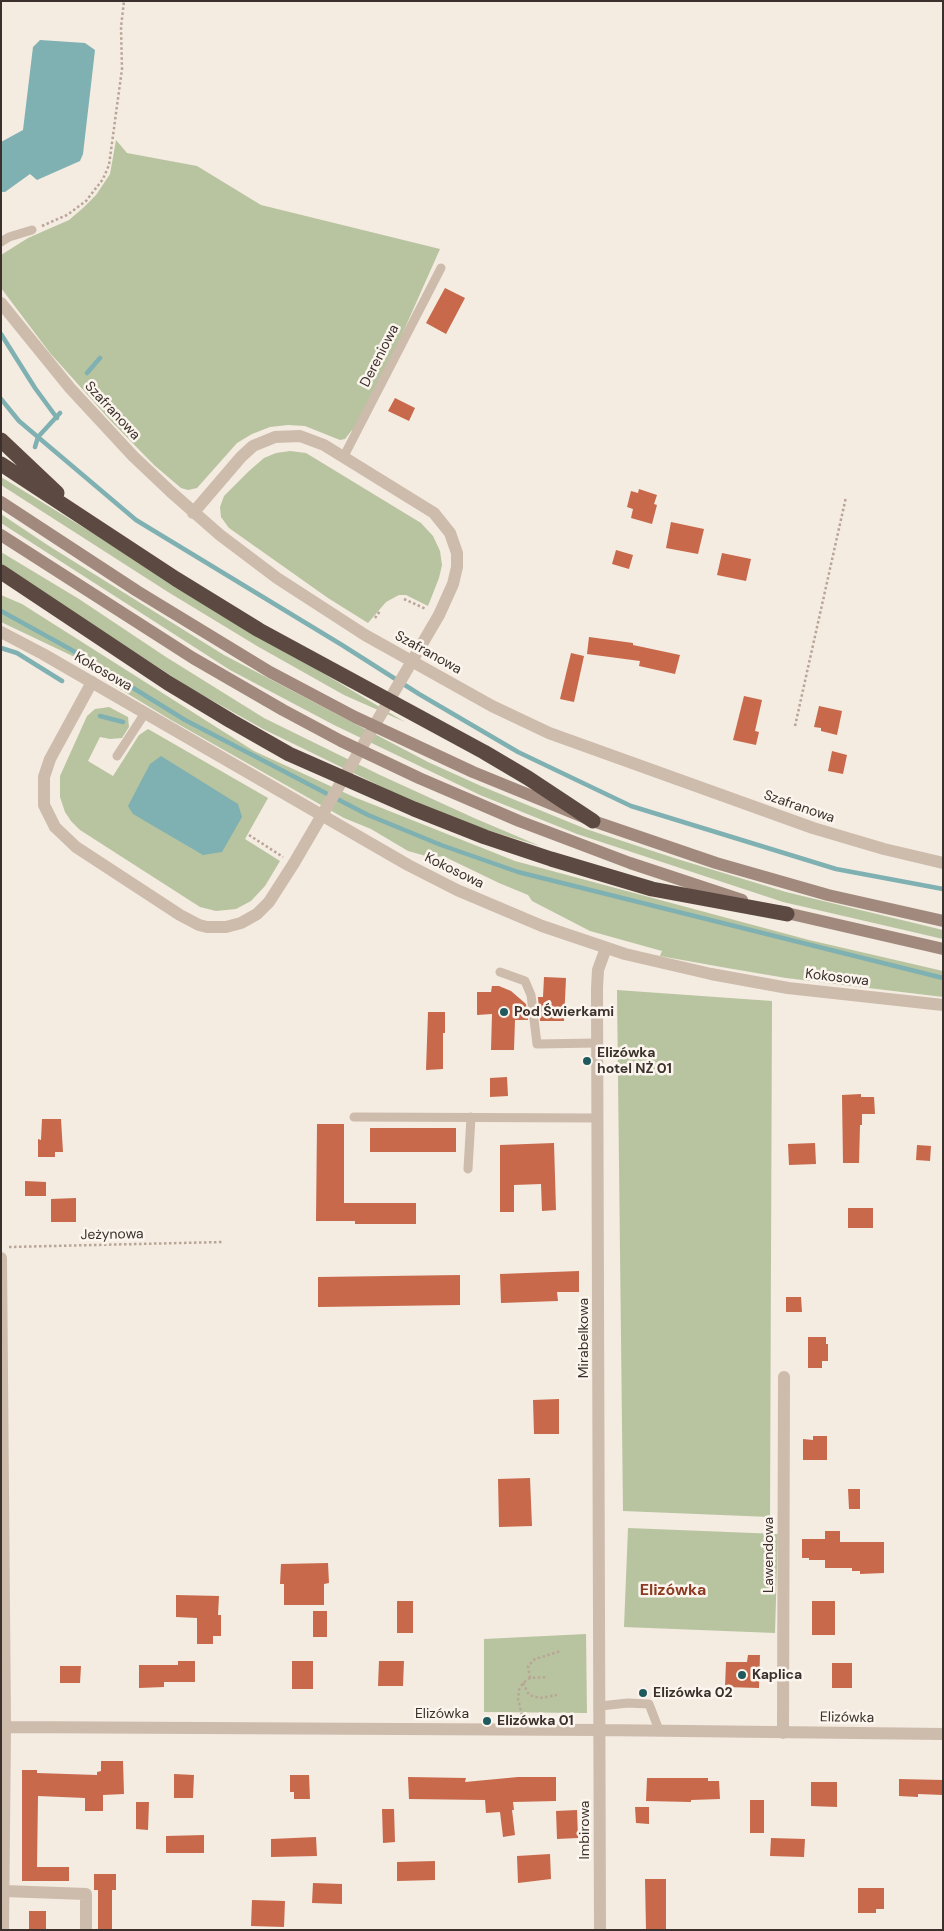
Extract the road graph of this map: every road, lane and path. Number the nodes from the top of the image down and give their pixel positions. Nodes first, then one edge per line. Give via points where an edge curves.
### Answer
1 (124, 1) edge
2 (32, 230) joint
3 (1, 242) edge
4 (441, 268) dead end
5 (1, 303) edge
6 (1, 440) edge
7 (344, 456) junction
8 (1, 464) edge
9 (846, 497) dead end
10 (1, 502) edge
11 (193, 512) junction
12 (87, 522) junction
13 (1, 535) edge
14 (1, 572) edge
15 (1, 584) edge
16 (404, 599) dead end
17 (48, 603) junction
18 (380, 611) dead end
19 (434, 613) junction
20 (375, 618) dead end
21 (1, 632) edge
22 (92, 682) junction
23 (145, 713) junction
24 (795, 726) dead end
25 (117, 756) dead end
26 (593, 821) junction
27 (249, 836) dead end
28 (290, 861) junction
29 (943, 863) edge
30 (787, 914) junction
31 (943, 921) edge
32 (606, 948) junction
33 (943, 949) edge
34 (500, 972) dead end
35 (943, 1006) edge
36 (597, 1043) junction
37 (354, 1117) dead end
38 (471, 1117) junction
39 (597, 1118) junction
40 (468, 1169) dead end
41 (223, 1242) dead end
42 (1, 1247) edge
43 (1, 1258) edge
44 (784, 1377) dead end
45 (561, 1651) dead end
46 (548, 1677) dead end
47 (530, 1678) junction
48 (523, 1683) junction
49 (557, 1695) dead end
50 (600, 1706) junction
51 (3, 1728) edge
52 (523, 1729) junction
53 (600, 1730) junction
54 (659, 1730) junction
55 (783, 1732) junction
56 (943, 1734) edge
57 (4, 1891) junction
58 (4, 1930) edge
59 (86, 1930) edge
60 (600, 1930) edge

1 - 2 path via 122,69 109,165 86,201 67,215
2 - 3 lane
4 - 7 lane, Dereniowa
5 - 11 street, Szafranowa via 98,420
6 - 12 highway
7 - 11 street via 307,437 290,435 267,439 241,457
7 - 19 street via 434,513 450,532 457,567 453,584
8 - 12 highway
9 - 24 path
10 - 26 main road via 173,614 293,685 455,764
11 - 29 street, Szafranowa via 252,560 321,608 518,719 575,743 813,828
12 - 26 highway via 259,630 484,752
13 - 30 main road via 186,653 341,741 572,842
14 - 17 highway
15 - 17 highway
16 - 19 path
17 - 30 highway via 168,683 289,754 414,810 532,853 652,889
18 - 20 path
19 - 28 street
21 - 22 street, Kokosowa
22 - 23 street, Kokosowa
22 - 28 street via 50,759 44,777 43,797 48,816 67,840 180,915 207,927 226,927 257,914 269,902
23 - 25 lane
23 - 32 street, Kokosowa via 432,878 494,907
26 - 31 main road via 776,881
27 - 28 path
30 - 33 main road
32 - 35 street, Kokosowa via 748,981
32 - 36 street, Mirabelkowa via 597,978
34 - 36 lane via 525,981 531,995 537,1044
36 - 39 street, Mirabelkowa
37 - 38 lane
38 - 39 lane
38 - 40 lane
39 - 50 street, Mirabelkowa
41 - 42 path, Jeżynowa
43 - 51 street
44 - 55 street, Lawendowa
45 - 47 path via 535,1659 528,1666
46 - 47 path
47 - 48 path
48 - 49 path via 529,1695 540,1698
48 - 52 path via 518,1698
50 - 53 street, Mirabelkowa
50 - 54 lane via 649,1704
51 - 52 street, Elizówka
51 - 57 street
52 - 53 street, Elizówka
53 - 54 street, Elizówka
53 - 60 street, Imbirowa
54 - 55 street, Elizówka
55 - 56 street, Elizówka
57 - 58 street
57 - 59 street via 86,1894

